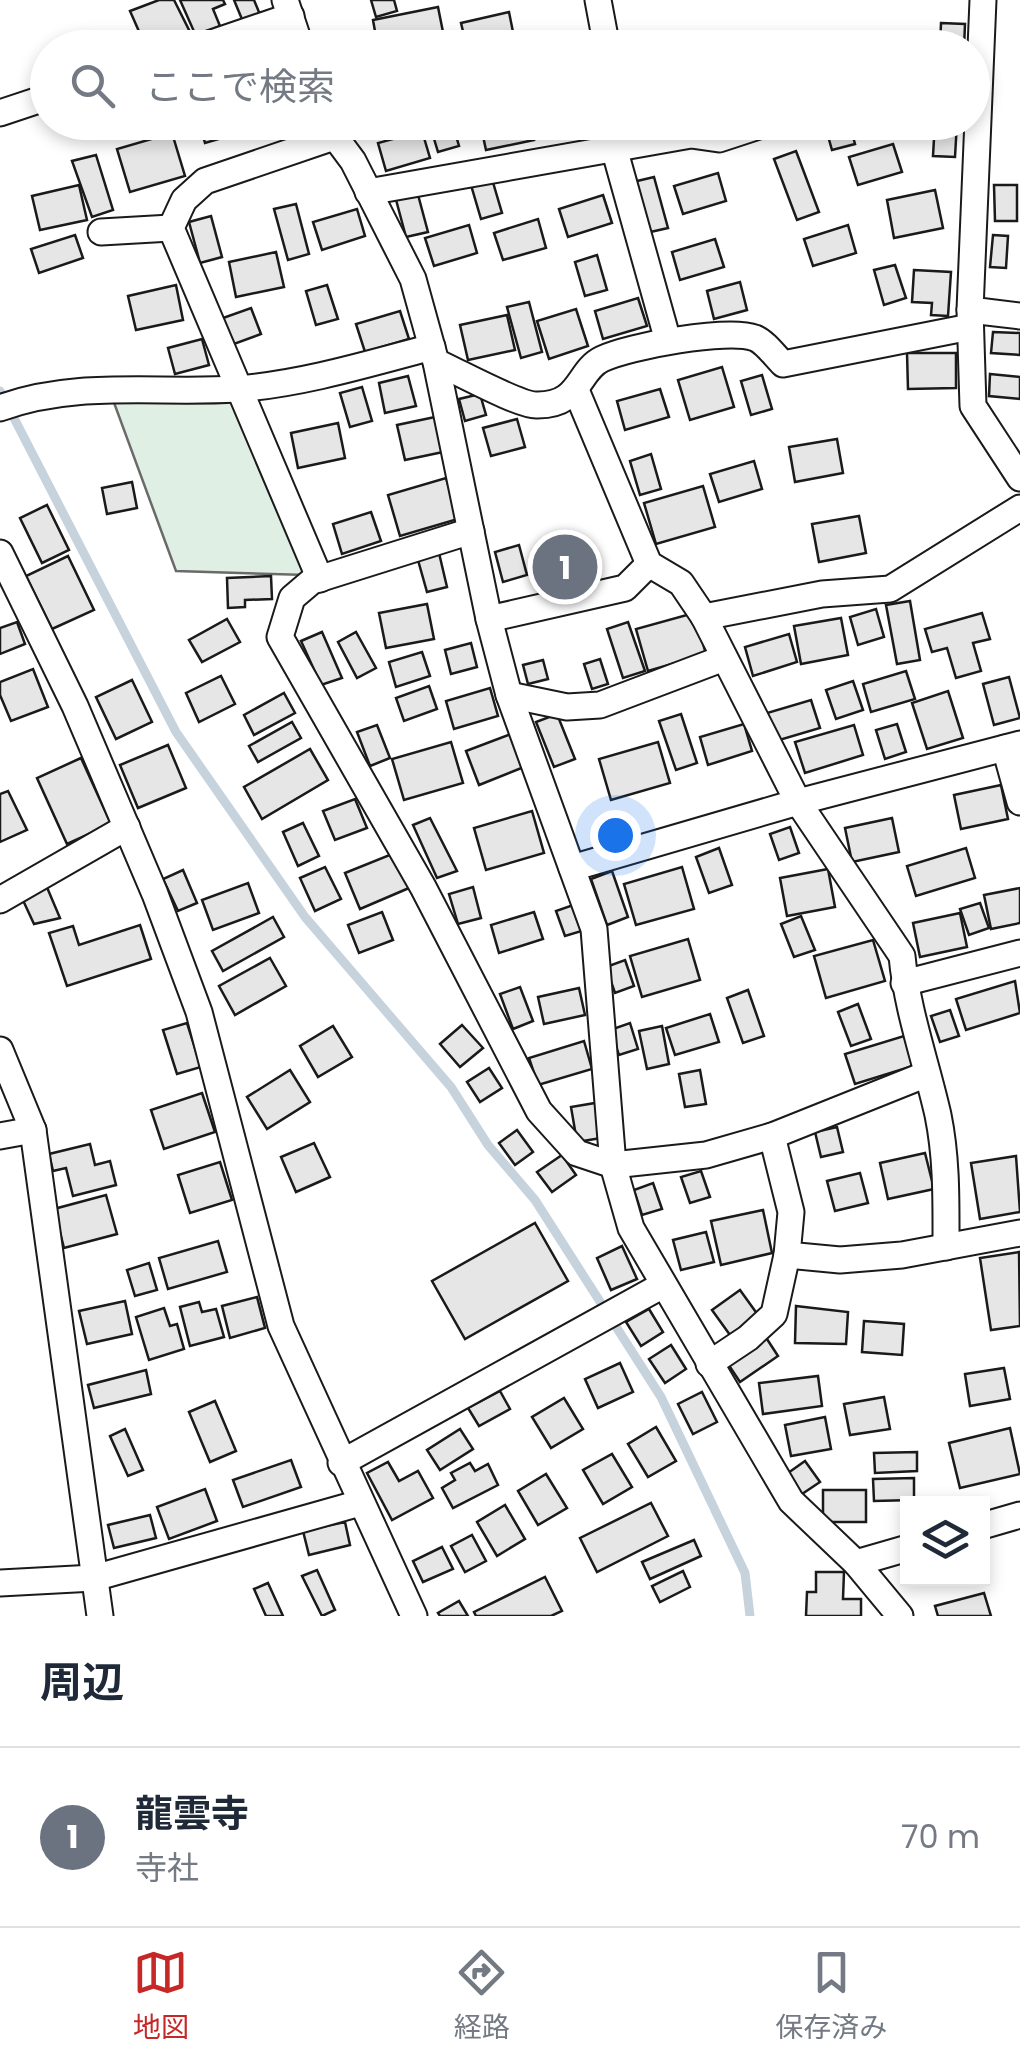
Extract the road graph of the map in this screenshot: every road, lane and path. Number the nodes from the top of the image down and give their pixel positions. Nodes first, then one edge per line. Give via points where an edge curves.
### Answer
1 (598, 0) edge
2 (983, 0) edge
3 (288, 4) edge
4 (234, 30) edge
5 (295, 30) edge
6 (604, 30) edge
7 (981, 30) edge
8 (30, 103) edge
9 (0, 113) edge
10 (305, 140) edge
11 (337, 140) edge
12 (616, 140) edge
13 (621, 140) edge
14 (974, 140) edge
15 (368, 192) junction
16 (170, 228) junction
17 (102, 232) dead end
18 (1020, 316) edge
19 (970, 318) junction
20 (668, 341) junction
21 (434, 354) junction
22 (239, 388) junction
23 (576, 390) junction
24 (0, 408) edge
25 (1020, 478) edge
26 (1020, 508) edge
27 (471, 531) junction
28 (0, 554) edge
29 (649, 564) junction
30 (320, 579) junction
31 (704, 617) junction
32 (489, 620) junction
33 (724, 658) junction
34 (509, 695) junction
35 (1013, 746) edge
36 (798, 802) junction
37 (1020, 802) edge
38 (127, 827) junction
39 (572, 868) junction
40 (0, 900) edge
41 (1020, 954) edge
42 (904, 983) junction
43 (0, 1050) edge
44 (927, 1074) junction
45 (32, 1130) junction
46 (0, 1136) edge
47 (772, 1136) junction
48 (613, 1165) junction
49 (1020, 1233) edge
50 (946, 1247) junction
51 (786, 1255) junction
52 (663, 1285) junction
53 (709, 1364) junction
54 (341, 1464) junction
55 (360, 1503) junction
56 (1020, 1515) edge
57 (990, 1524) edge
58 (900, 1550) edge
59 (856, 1564) junction
60 (94, 1578) junction
61 (0, 1583) edge
62 (100, 1616) edge
63 (414, 1616) edge
64 (900, 1616) edge

1 - 6 street
2 - 7 street
3 - 4 street
3 - 5 street
8 - 9 street
10 - 16 street via 206,181 184,200
11 - 15 street
12 - 15 street
13 - 20 street
14 - 19 street
15 - 21 street via 412,279
16 - 17 street
16 - 22 street
18 - 19 street
19 - 20 street via 783,364 758,338
19 - 25 street via 973,406
20 - 23 street via 599,360
21 - 22 street
21 - 23 street via 533,406 561,401
21 - 27 street
22 - 24 street via 69,391
22 - 30 street
23 - 29 street
26 - 31 street via 890,589 822,594
27 - 30 street
27 - 32 street
28 - 38 street
29 - 31 street via 681,584
29 - 32 street via 625,588
30 - 48 street via 292,598 280,637 424,887 539,1111 577,1154
31 - 33 street
32 - 34 street
33 - 34 street via 600,705 567,707
33 - 36 street
34 - 39 street
35 - 36 street
35 - 37 street
36 - 39 street
36 - 42 street via 902,956
38 - 40 street
38 - 54 street via 198,1012 280,1326
39 - 48 street via 594,930
41 - 42 street
42 - 44 street
43 - 45 street
44 - 47 street
44 - 50 street via 947,1173
45 - 46 street
45 - 60 street
47 - 48 street via 706,1156
47 - 51 street via 792,1212
48 - 52 street via 630,1228
49 - 50 street
50 - 51 street via 840,1260
51 - 53 street via 774,1314
52 - 53 street
52 - 54 street
53 - 59 street via 790,1501
54 - 55 street
55 - 60 street
55 - 63 street
56 - 57 street
58 - 59 street
59 - 64 street
60 - 61 street
60 - 62 street

